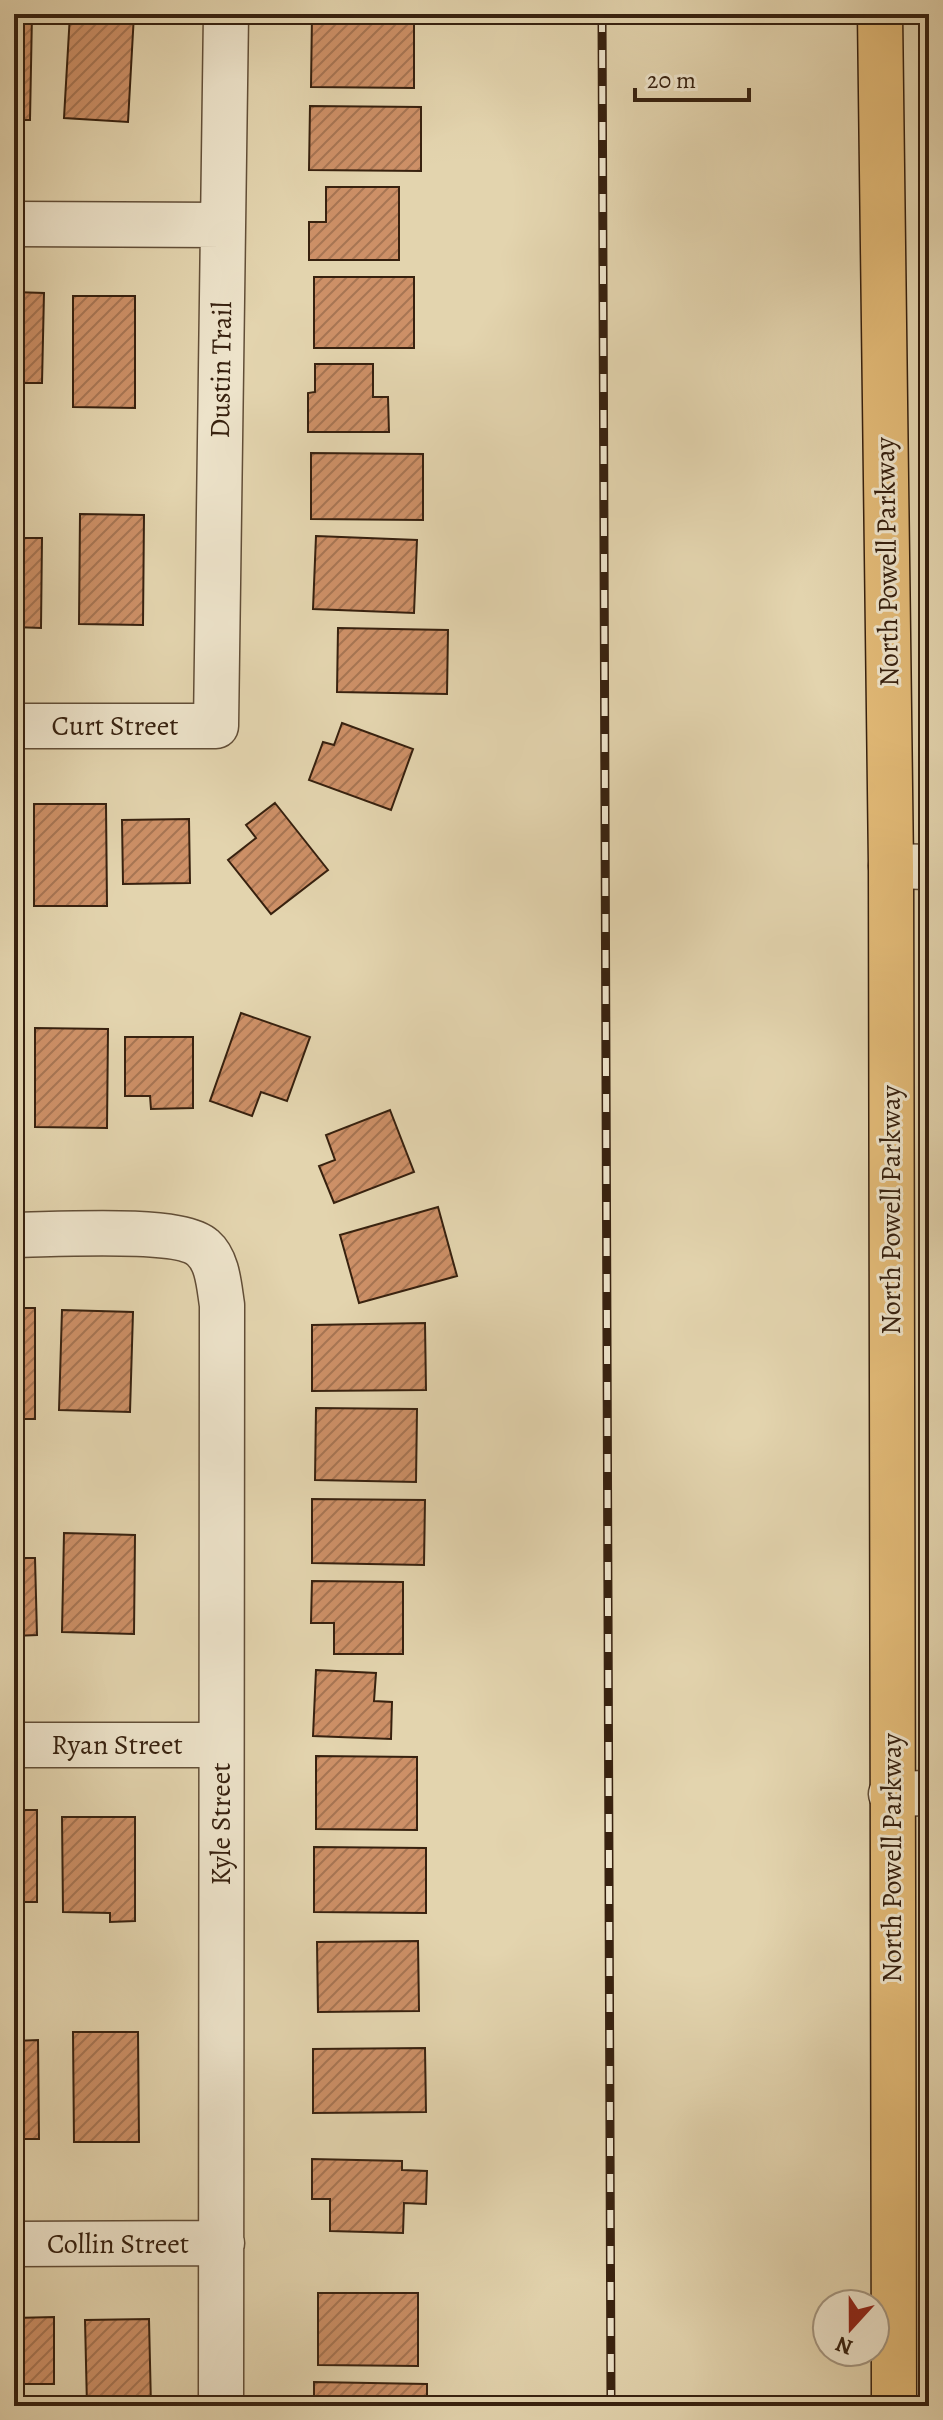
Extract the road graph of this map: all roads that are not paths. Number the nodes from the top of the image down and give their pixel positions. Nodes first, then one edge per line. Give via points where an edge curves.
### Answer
1 (226, 14) edge
2 (880, 14) edge
3 (14, 224) edge
4 (223, 225) junction
5 (14, 726) edge
6 (216, 726) joint
7 (910, 867) edge
8 (14, 1235) edge
9 (14, 1745) edge
10 (220, 1745) junction
11 (910, 1794) edge
12 (222, 2243) junction
13 (14, 2244) edge
14 (221, 2406) edge
15 (894, 2406) edge

1 - 4 street, Dustin Trail
2 - 7 main road, North Powell Parkway
3 - 4 street
4 - 6 street, Dustin Trail
5 - 6 street, Curt Street
7 - 11 main road, North Powell Parkway
8 - 10 street, Kyle Street via 174,1237 202,1247 216,1268 222,1305
9 - 10 street, Ryan Street
10 - 12 street, Kyle Street
11 - 15 main road, North Powell Parkway
12 - 13 street, Collin Street
12 - 14 street, Kyle Street

